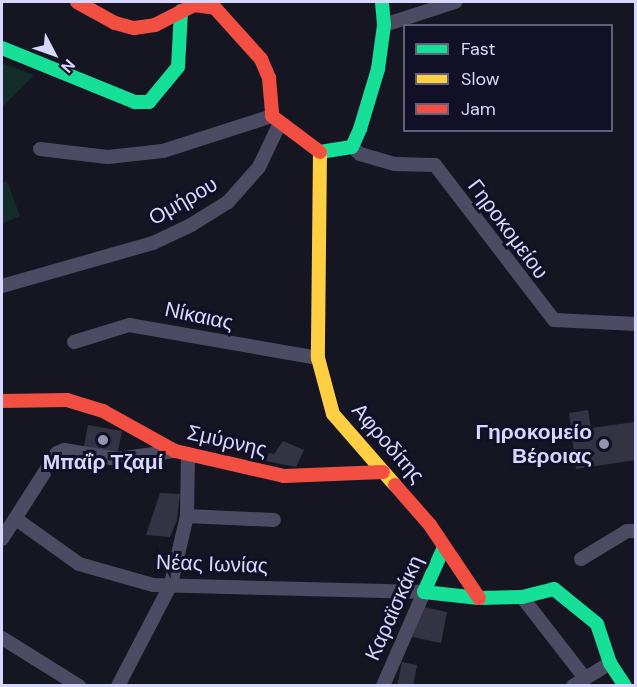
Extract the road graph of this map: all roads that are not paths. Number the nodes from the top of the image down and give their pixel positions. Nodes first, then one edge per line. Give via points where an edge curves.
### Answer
1 (77, 2) edge
2 (221, 2) edge
3 (382, 2) edge
4 (455, 2) edge
5 (181, 11) junction
6 (226, 18) junction
7 (384, 26) junction
8 (2, 48) edge
9 (276, 121) junction
10 (352, 147) junction
11 (40, 149) dead end
12 (320, 152) junction
13 (2, 286) edge
14 (636, 324) edge
15 (74, 342) dead end
16 (318, 358) junction
17 (2, 402) edge
18 (182, 453) junction
19 (383, 472) junction
20 (187, 516) junction
21 (16, 519) junction
22 (274, 520) dead end
23 (636, 531) edge
24 (2, 539) edge
25 (444, 547) junction
26 (581, 559) dead end
27 (171, 584) junction
28 (424, 592) junction
29 (522, 597) junction
30 (479, 598) junction
31 (2, 638) edge
32 (610, 663) junction
33 (578, 681) edge
34 (79, 686) edge
35 (118, 686) edge
36 (383, 686) edge
37 (625, 686) edge

1 - 5 street, Ομήρου via 115,23 134,28 155,25
2 - 6 street
3 - 7 street
4 - 7 street
5 - 6 street, Ομήρου via 194,5 215,8
5 - 8 street via 178,67 149,102 135,102 50,64
6 - 9 street, Ομήρου via 261,59 269,78
7 - 10 street via 378,69
9 - 11 street via 163,151 108,157
9 - 12 street via 312,142
9 - 13 street, Ομήρου via 259,167 228,202 191,225 153,243
10 - 12 street
10 - 14 street, Γηροκομείου via 360,154 395,164 435,165 554,320
12 - 16 street, Αφροδίτης
15 - 16 street, Νίκαιας via 129,325
16 - 19 street, Αφροδίτης via 333,414
17 - 18 street, Σμύρνης via 67,400 103,411
18 - 19 street, Σμύρνης via 284,476
18 - 20 street via 189,485
18 - 21 street via 117,459 64,450 57,453
19 - 25 street, Αφροδίτης via 414,505
20 - 22 street
20 - 27 street
21 - 24 street
21 - 27 street, Νέας Ιωνίας via 79,564 153,585
23 - 26 street via 627,531
25 - 28 street, Καραϊσκάκη
25 - 30 street, Αφροδίτης
27 - 28 street, Νέας Ιωνίας
27 - 35 street
28 - 30 street
28 - 36 street, Καραϊσκάκη
29 - 30 street
29 - 32 street via 554,589 588,613 607,645
29 - 33 street
31 - 34 street
32 - 33 street
32 - 37 street

